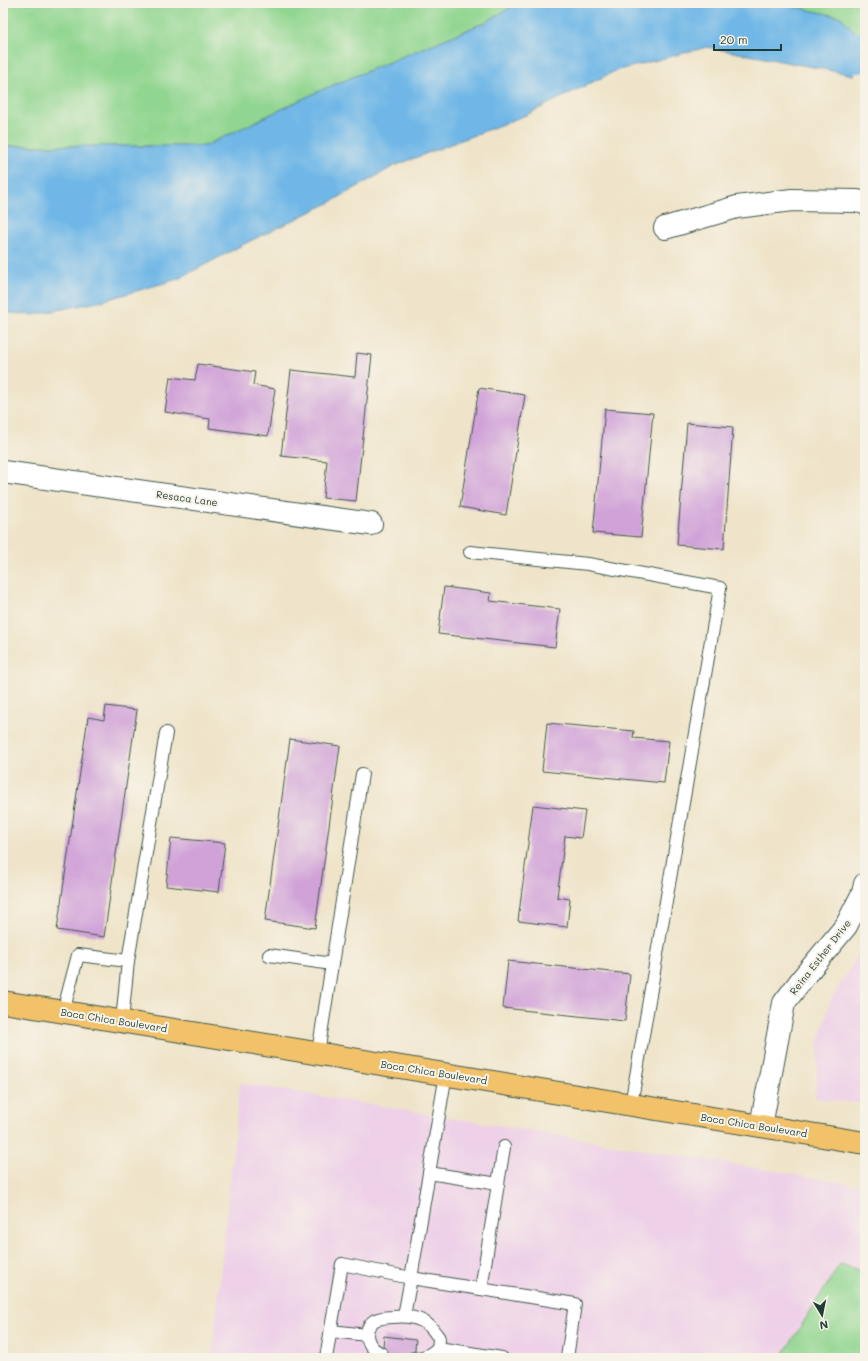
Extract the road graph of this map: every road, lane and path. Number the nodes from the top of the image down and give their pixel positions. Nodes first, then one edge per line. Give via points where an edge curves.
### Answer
1 (865, 203) edge
2 (665, 228) dead end
3 (3, 472) edge
4 (371, 524) dead end
5 (470, 552) dead end
6 (166, 733) dead end
7 (362, 774) dead end
8 (865, 884) edge
9 (269, 955) dead end
10 (128, 961) junction
11 (332, 964) junction
12 (3, 1002) edge
13 (62, 1012) junction
14 (122, 1021) junction
15 (318, 1053) junction
16 (446, 1074) junction
17 (631, 1104) junction
18 (761, 1126) junction
19 (865, 1143) edge
20 (504, 1147) dead end
21 (429, 1173) junction
22 (498, 1184) junction
23 (411, 1278) junction
24 (481, 1289) junction
25 (404, 1316) junction
26 (331, 1331) junction
27 (367, 1335) junction
28 (438, 1348) junction
29 (382, 1354) dead end
30 (326, 1358) edge
31 (414, 1358) edge
32 (502, 1358) edge
33 (567, 1358) edge

1 - 2 street via 792,200 737,207
3 - 4 street, Resaca Lane
5 - 17 lane via 588,564 720,588
6 - 10 lane
7 - 11 lane
8 - 18 street, Reina Esther Drive via 846,926 784,1003
9 - 11 lane
10 - 13 lane via 78,956
10 - 14 lane
11 - 15 lane
12 - 13 main road, Boca Chica Boulevard
13 - 14 main road, Boca Chica Boulevard
14 - 15 main road, Boca Chica Boulevard
15 - 16 main road, Boca Chica Boulevard
16 - 17 main road, Boca Chica Boulevard
16 - 21 lane
17 - 18 main road, Boca Chica Boulevard
18 - 19 main road, Boca Chica Boulevard
20 - 22 lane
21 - 22 lane
21 - 23 lane
22 - 24 lane
23 - 24 lane
23 - 25 lane
23 - 26 lane via 342,1264
24 - 33 lane via 575,1304
25 - 27 lane via 376,1320 369,1324
25 - 28 lane via 418,1319 432,1327 439,1338
26 - 27 lane
26 - 30 lane
27 - 29 lane via 372,1348
28 - 31 lane via 430,1355
28 - 32 lane

